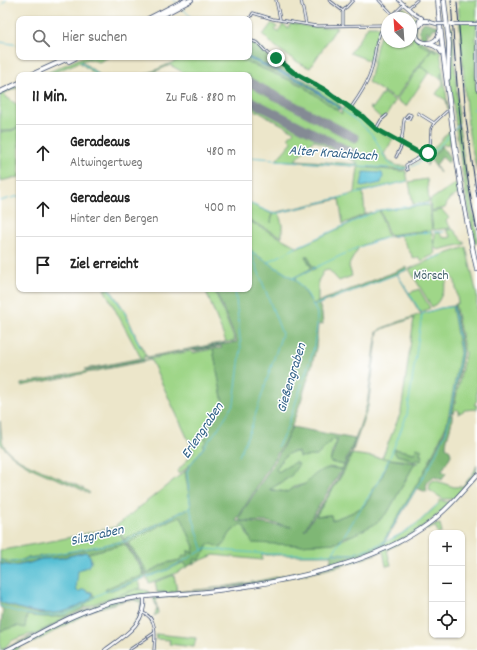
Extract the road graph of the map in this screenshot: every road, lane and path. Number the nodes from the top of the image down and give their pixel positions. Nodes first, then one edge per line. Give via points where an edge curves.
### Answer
1 (185, 0) edge
2 (191, 0) edge
3 (276, 0) edge
4 (301, 0) edge
5 (329, 0) edge
6 (353, 0) edge
7 (379, 0) edge
8 (399, 0) edge
9 (403, 0) edge
10 (417, 0) edge
11 (439, 0) edge
12 (444, 0) edge
13 (181, 4) junction
14 (404, 4) junction
15 (173, 8) junction
16 (400, 8) junction
17 (408, 8) junction
18 (343, 11) junction
19 (390, 12) edge
20 (396, 12) edge
21 (413, 12) edge
22 (155, 16) edge
23 (160, 16) edge
24 (251, 16) edge
25 (417, 16) edge
26 (280, 19) junction
27 (422, 21) junction
28 (477, 23) edge
29 (306, 24) junction
30 (449, 24) junction
31 (343, 25) junction
32 (381, 25) edge
33 (440, 29) junction
34 (381, 31) edge
35 (252, 41) edge
36 (477, 56) edge
37 (68, 60) edge
38 (70, 60) edge
39 (444, 64) junction
40 (38, 72) edge
41 (44, 72) edge
42 (448, 78) junction
43 (16, 83) edge
44 (477, 83) edge
45 (0, 90) edge
46 (477, 90) edge
47 (350, 109) junction
48 (447, 111) dead end
49 (418, 113) dead end
50 (387, 115) dead end
51 (404, 120) dead end
52 (434, 123) junction
53 (376, 129) junction
54 (454, 130) junction
55 (400, 141) junction
56 (403, 143) junction
57 (424, 156) junction
58 (396, 157) dead end
59 (426, 160) dead end
60 (407, 168) dead end
61 (477, 259) edge
62 (477, 269) edge
63 (477, 475) edge
64 (144, 597) junction
65 (137, 598) junction
66 (143, 603) junction
67 (142, 613) junction
68 (155, 633) junction
69 (7, 650) edge
70 (106, 650) edge
71 (129, 650) edge
72 (154, 650) edge

1 - 13 highway
2 - 13 highway
3 - 26 street
4 - 29 street
5 - 18 street
6 - 18 street
7 - 19 street
8 - 14 street
9 - 14 street
10 - 17 street
11 - 33 highway
11 - 42 highway
12 - 30 highway
13 - 15 highway
14 - 16 street
14 - 17 street
15 - 22 highway
15 - 23 highway
16 - 17 street
16 - 20 street
17 - 21 street
18 - 31 street
24 - 26 street via 253,13
25 - 27 highway
26 - 29 street
27 - 30 street, bridge
27 - 33 highway via 418,36 426,43 436,40
27 - 39 highway via 416,32 418,39 439,49
28 - 30 street, bridge
28 - 36 street
29 - 31 street
30 - 42 highway
31 - 32 street
33 - 39 highway
34 - 47 street via 376,42 369,78
35 - 47 street via 258,43 268,54 293,72 325,90
36 - 44 street
37 - 40 highway
38 - 41 highway
39 - 54 highway
42 - 54 highway
43 - 45 highway
44 - 46 street
47 - 53 street
48 - 52 street
49 - 52 street
50 - 53 street
51 - 55 street via 403,136
52 - 57 street via 430,132 430,150
53 - 55 street
54 - 61 highway
54 - 62 highway via 462,195
55 - 56 street
56 - 57 street
56 - 58 street
57 - 59 street
57 - 60 street via 407,164
63 - 64 main road via 454,501 428,524 395,544 365,556 310,572 244,586
64 - 65 main road
64 - 66 street
65 - 66 street
65 - 69 main road via 111,602 84,612
66 - 67 street
67 - 68 street via 150,618
67 - 70 street via 133,629
68 - 71 street
68 - 72 street

